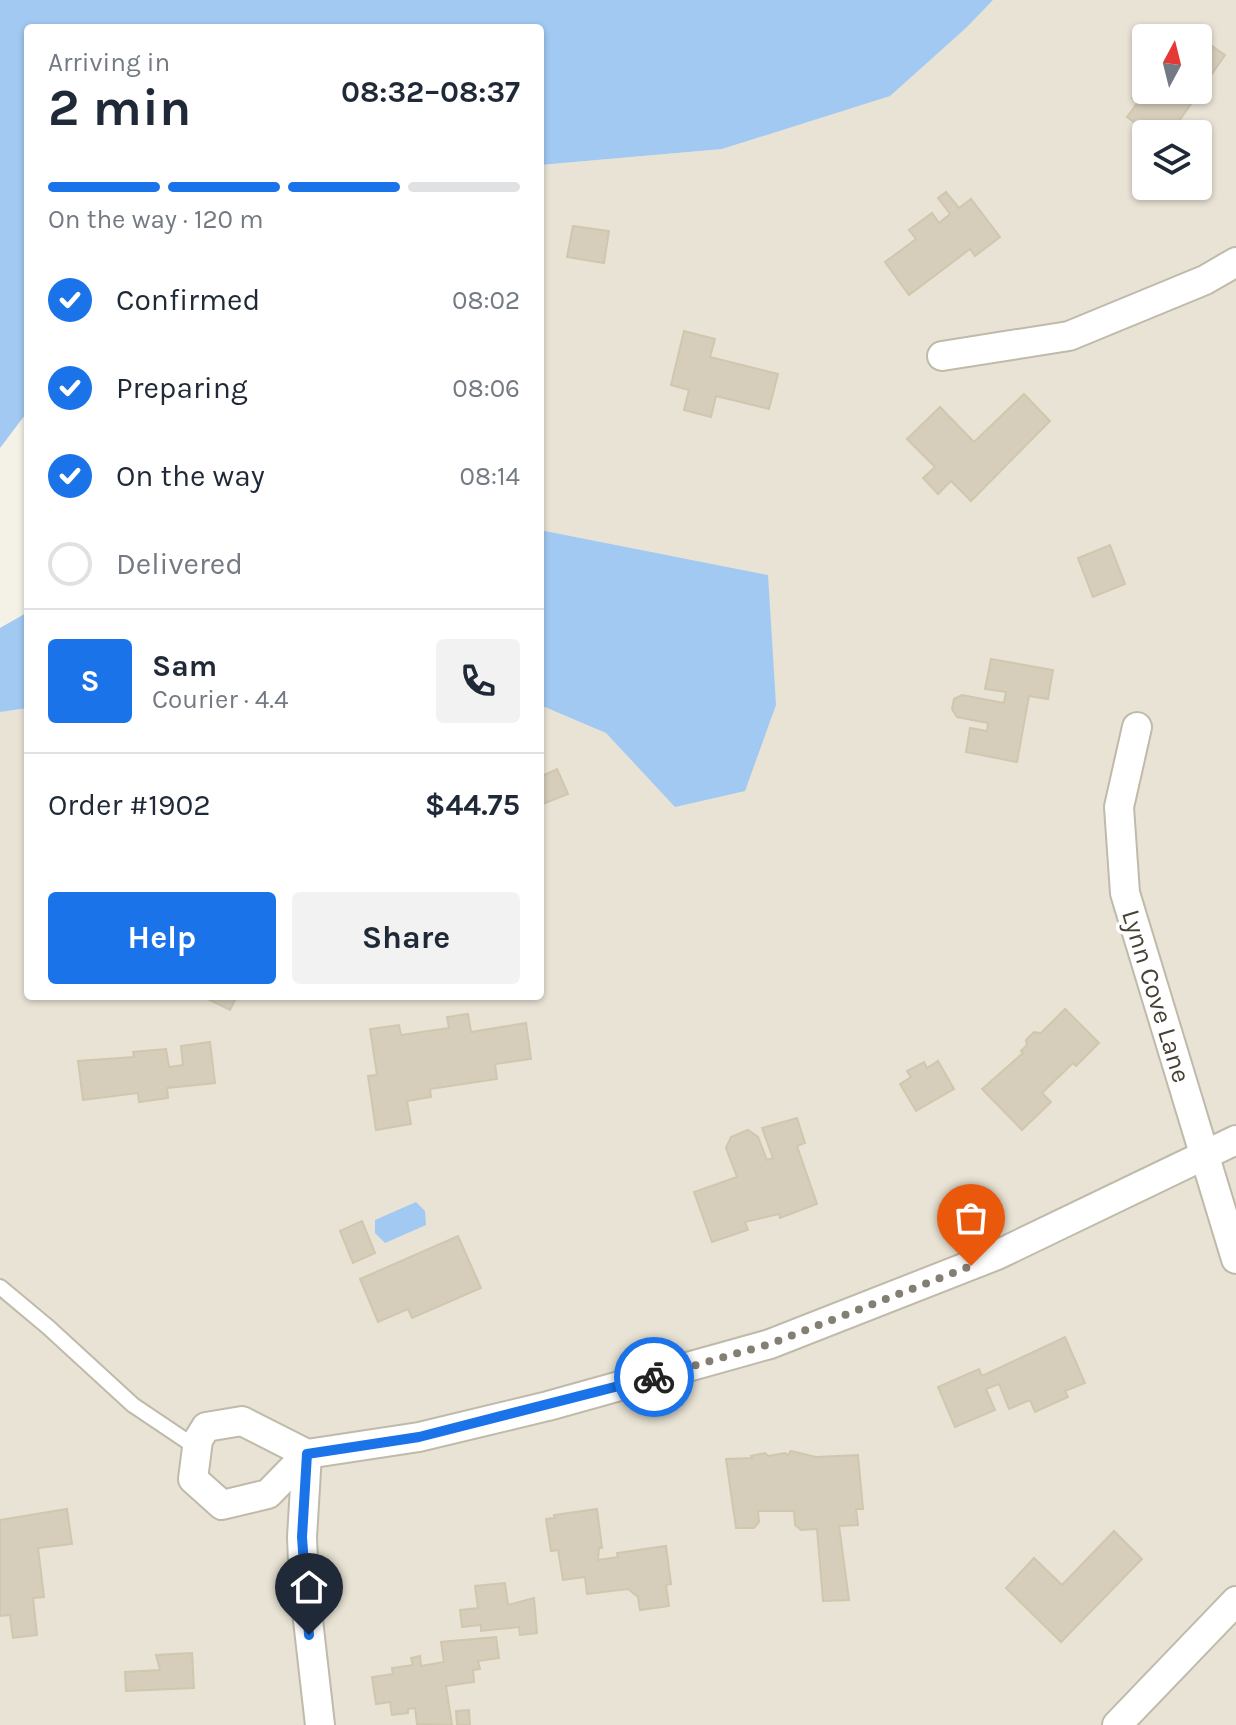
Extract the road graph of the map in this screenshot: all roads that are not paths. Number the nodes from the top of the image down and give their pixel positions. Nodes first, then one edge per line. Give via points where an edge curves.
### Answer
1 (1236, 262) edge
2 (942, 356) dead end
3 (1137, 727) dead end
4 (1236, 1140) edge
5 (1205, 1156) junction
6 (1236, 1259) edge
7 (0, 1287) edge
8 (197, 1448) junction
9 (307, 1454) junction
10 (1236, 1601) edge
11 (320, 1725) edge
12 (1117, 1725) edge

1 - 2 street via 1069,336
3 - 5 street, Lynn Cove Lane via 1119,807 1125,893
4 - 5 street
5 - 6 street, Lynn Cove Lane
5 - 9 street via 997,1255 770,1344 419,1437
7 - 8 lane via 133,1405
8 - 9 street via 206,1427 242,1421
8 - 9 street via 193,1479 222,1505 268,1494
9 - 11 street via 304,1585
10 - 12 street

